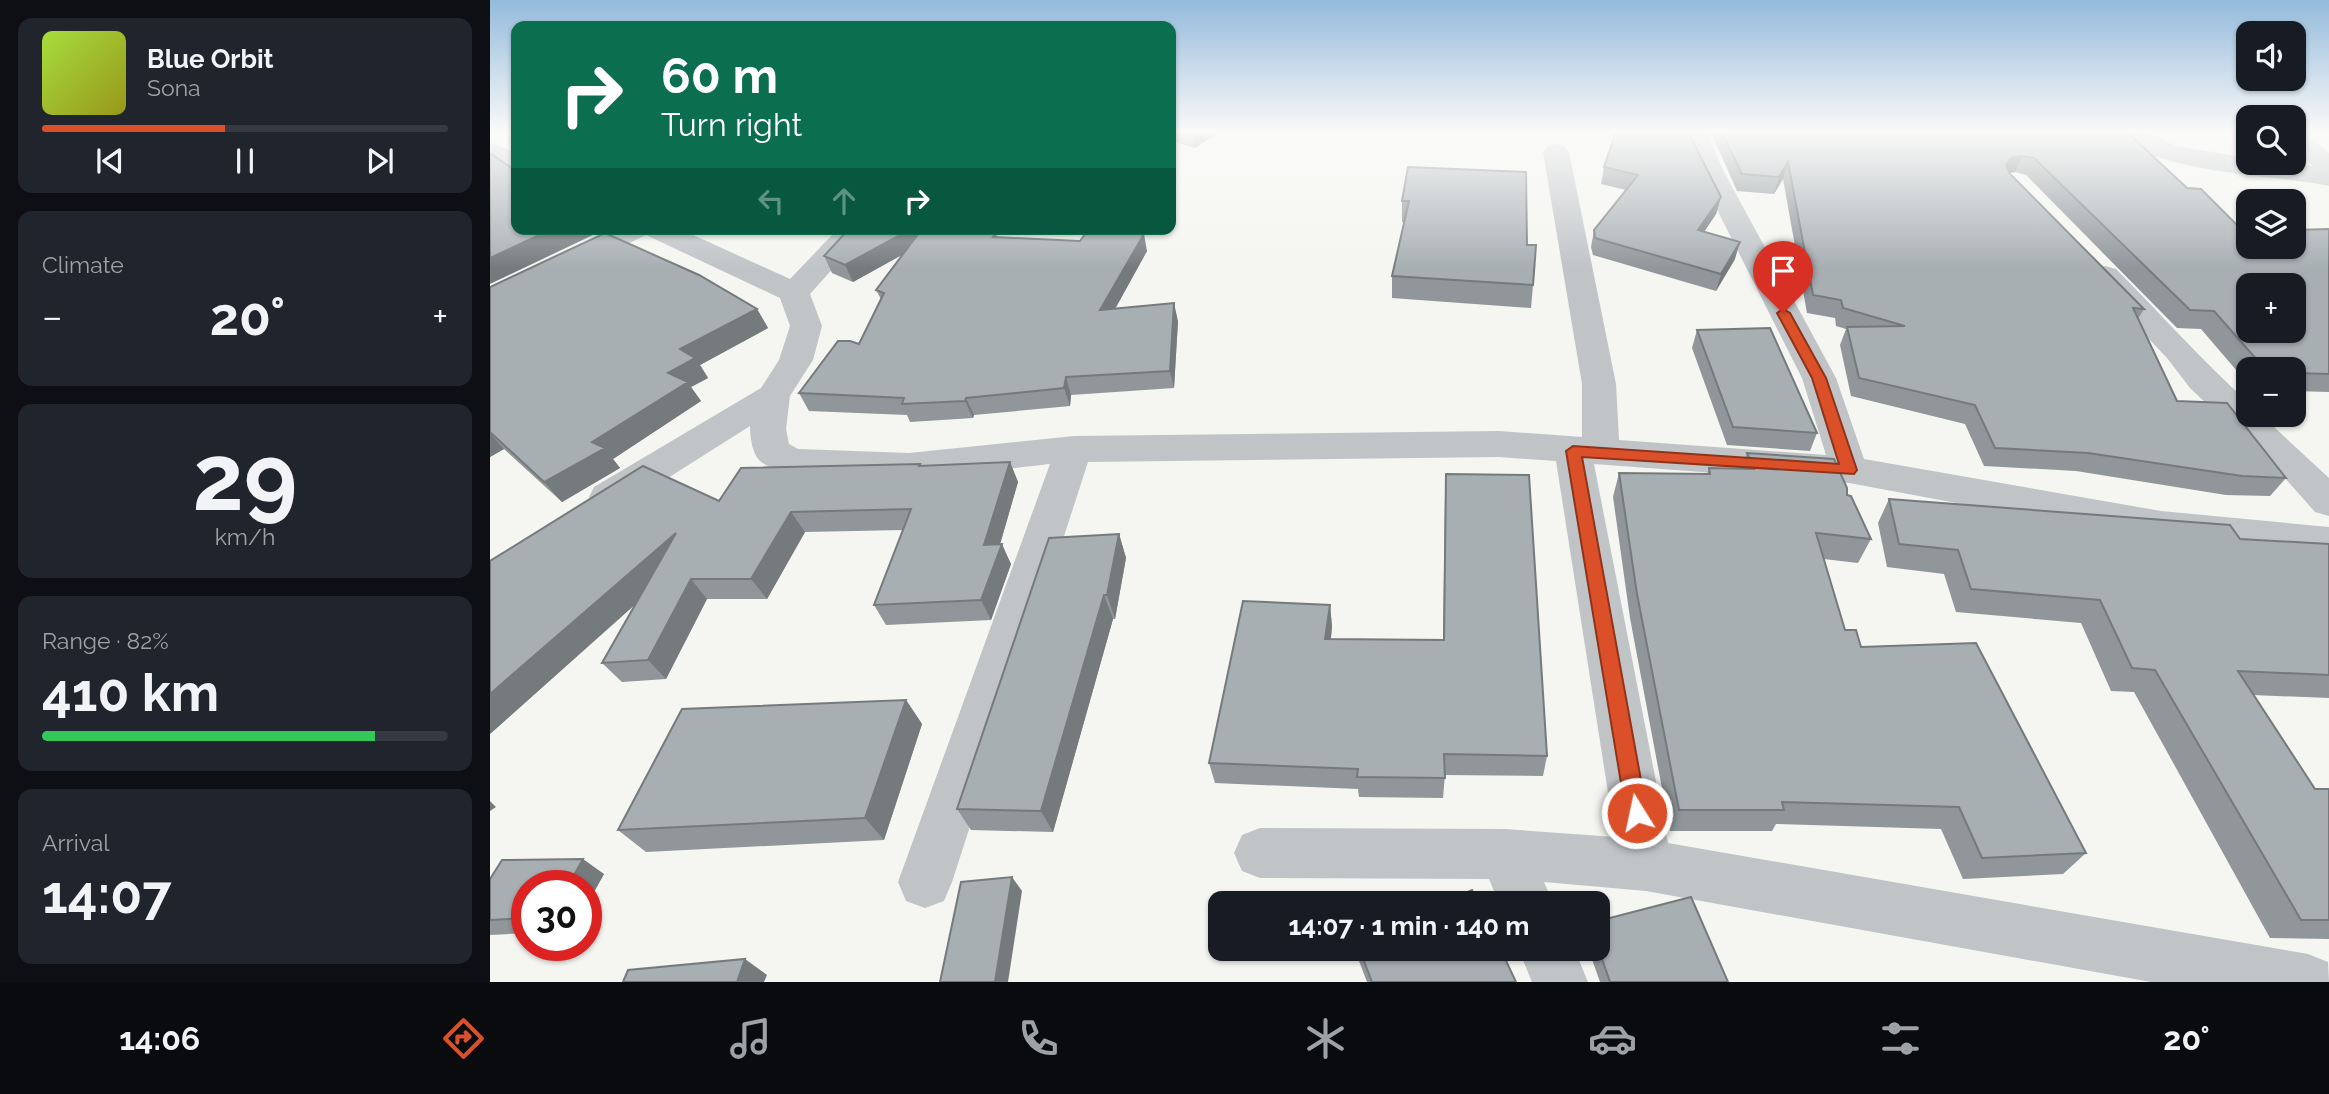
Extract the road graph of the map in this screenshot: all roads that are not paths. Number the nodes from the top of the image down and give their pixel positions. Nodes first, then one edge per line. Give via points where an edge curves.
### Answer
1 (1561, 178) edge
2 (1714, 178) edge
3 (623, 235) edge
4 (669, 235) edge
5 (852, 235) edge
6 (2082, 252) edge
7 (794, 293) junction
8 (490, 299) edge
9 (773, 396) junction
10 (1074, 450) junction
11 (1587, 452) junction
12 (1849, 470) junction
13 (2329, 502) edge
14 (573, 518) edge
15 (2329, 542) edge
16 (1260, 853) dead end
17 (1505, 854) junction
18 (1646, 865) junction
19 (925, 882) dead end
20 (1521, 891) edge
21 (1551, 961) edge
22 (1560, 982) edge
23 (2308, 982) edge

1 - 11 street via 1599,384
2 - 12 street via 1819,378
3 - 8 street
4 - 7 street
5 - 7 street
6 - 13 street via 2202,380
7 - 9 street via 806,326 796,360
9 - 10 street via 768,429 772,451 789,461 909,466
9 - 14 street
10 - 11 street via 1500,444
10 - 19 street
11 - 12 street
11 - 18 street
12 - 15 street via 2161,526
16 - 17 street
17 - 18 street
17 - 20 street
18 - 23 street
21 - 22 street

